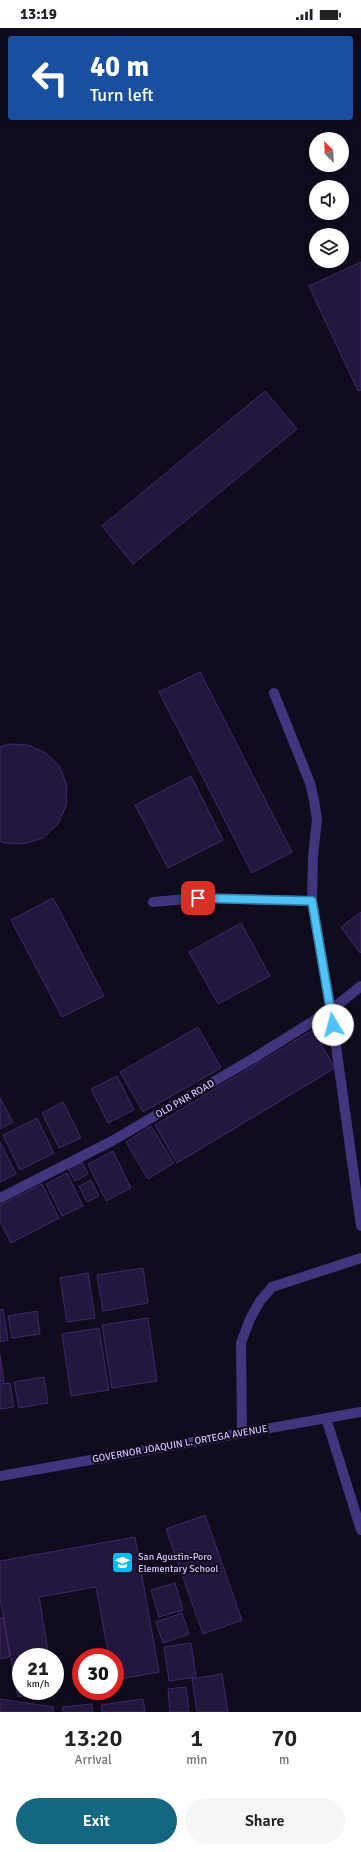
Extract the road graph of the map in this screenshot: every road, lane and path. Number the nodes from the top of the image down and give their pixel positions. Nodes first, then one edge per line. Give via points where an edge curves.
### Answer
1 (274, 693) dead end
2 (312, 901) junction
3 (153, 902) dead end
4 (361, 986) edge
5 (331, 1010) junction
6 (0, 1198) edge
7 (361, 1226) edge
8 (361, 1258) edge
9 (361, 1412) edge
10 (326, 1418) junction
11 (242, 1433) junction
12 (0, 1476) edge
13 (361, 1530) edge

1 - 2 street via 310,783 314,800 317,820
2 - 3 street via 198,898
2 - 5 street
4 - 5 street, OLD PNR ROAD
5 - 6 street, OLD PNR ROAD via 112,1141
5 - 7 street
8 - 11 street via 272,1288 260,1301 241,1343
9 - 10 street, GOVERNOR JOAQUIN L. ORTEGA AVENUE
10 - 11 street, GOVERNOR JOAQUIN L. ORTEGA AVENUE
10 - 13 street
11 - 12 street, GOVERNOR JOAQUIN L. ORTEGA AVENUE

